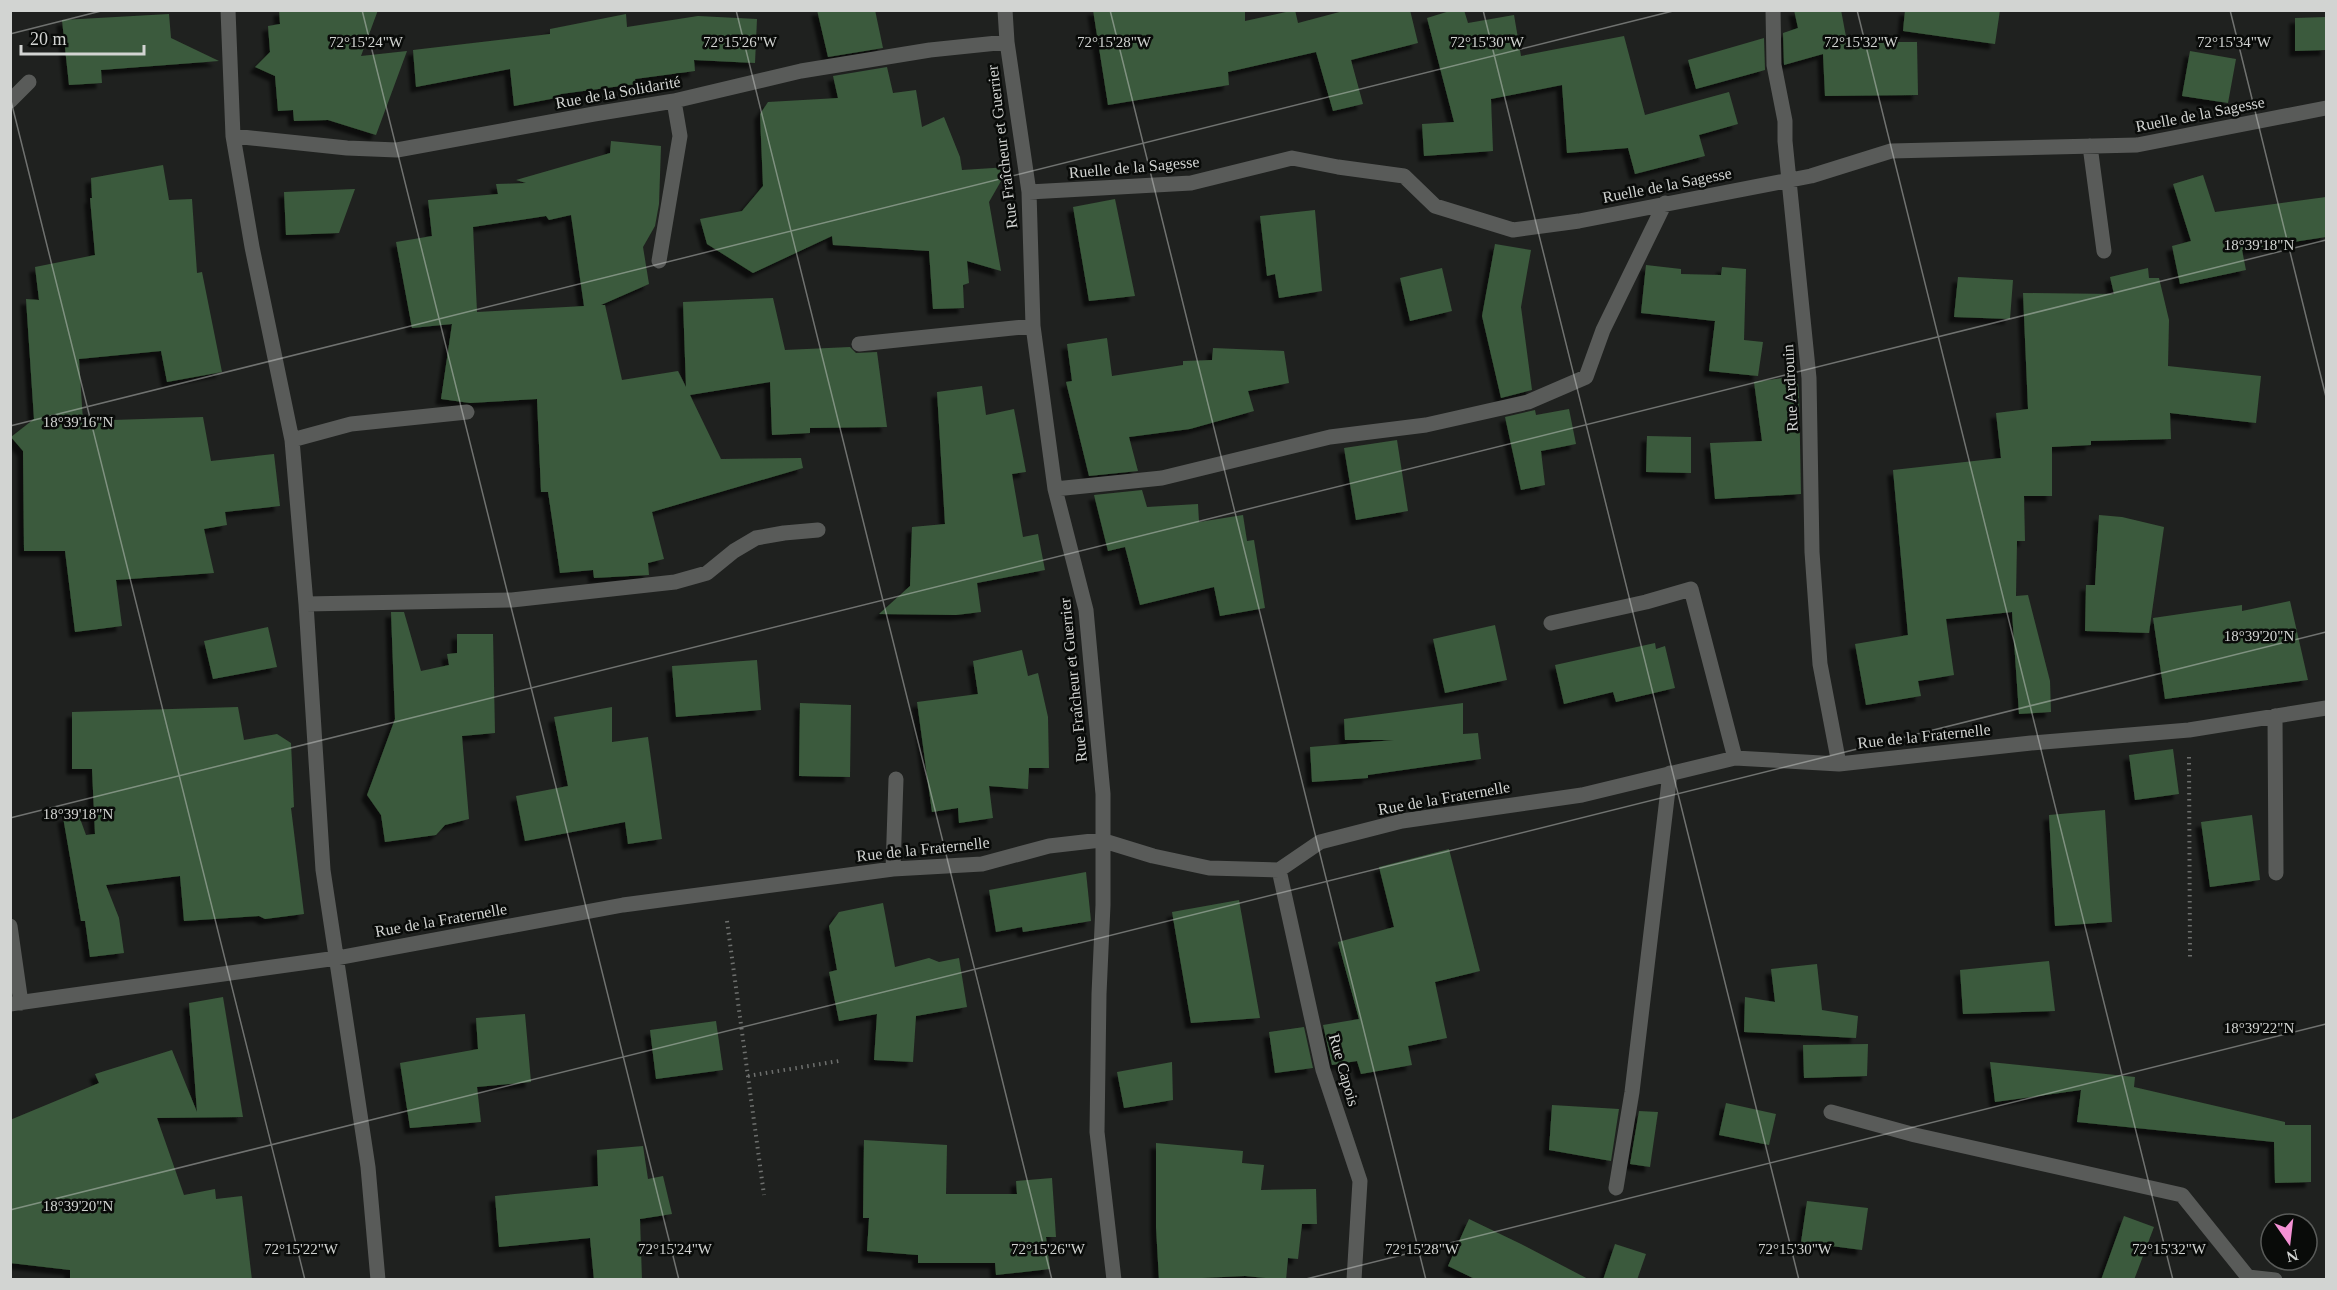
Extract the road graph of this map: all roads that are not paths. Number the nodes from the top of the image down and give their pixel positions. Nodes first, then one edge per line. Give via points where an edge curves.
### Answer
1 (228, 10) edge
2 (1005, 10) edge
3 (1773, 10) edge
4 (1007, 42) junction
5 (29, 82) dead end
6 (10, 101) edge
7 (674, 102) junction
8 (2326, 108) edge
9 (233, 136) junction
10 (2090, 146) junction
11 (1789, 180) junction
12 (1029, 192) junction
13 (1665, 203) junction
14 (2104, 251) dead end
15 (658, 261) dead end
16 (1033, 327) junction
17 (859, 344) dead end
18 (467, 412) dead end
19 (292, 440) junction
20 (1055, 489) junction
21 (818, 530) dead end
22 (306, 604) junction
23 (1551, 623) dead end
24 (2326, 708) edge
25 (2275, 716) junction
26 (1735, 758) junction
27 (1839, 764) junction
28 (1670, 773) junction
29 (897, 779) dead end
30 (1101, 840) junction
31 (893, 869) junction
32 (1279, 870) junction
33 (2276, 873) dead end
34 (10, 926) edge
35 (337, 958) junction
36 (16, 1003) edge
37 (1831, 1112) dead end
38 (1616, 1188) dead end
39 (2248, 1278) edge
40 (378, 1280) edge
41 (1114, 1280) edge
42 (1354, 1280) edge
43 (2276, 1280) edge

1 - 9 street
2 - 4 street, Rue Fraîcheur et Guerrier
3 - 11 street, Rue Ardrouin via 1774,65 1785,121
4 - 7 street, Rue de la Solidarité via 801,71
4 - 12 street, Rue Fraîcheur et Guerrier
5 - 6 street
7 - 9 street, Rue de la Solidarité via 398,150
7 - 15 street via 680,136
8 - 10 street, Ruelle de la Sagesse via 2137,145
9 - 19 street
10 - 11 street, Ruelle de la Sagesse via 1891,151
10 - 14 street
11 - 13 street, Ruelle de la Sagesse
11 - 27 street, Rue Ardrouin via 1809,378 1812,552 1820,664
12 - 13 street, Ruelle de la Sagesse via 1191,183 1292,158 1404,176 1435,206 1513,230
12 - 16 street, Rue Fraîcheur et Guerrier
13 - 20 street via 1603,330 1586,377 1528,402 1426,425 1330,437 1162,478
16 - 17 street
16 - 20 street, Rue Fraîcheur et Guerrier
18 - 19 street via 351,424
19 - 22 street
20 - 30 street, Rue Fraîcheur et Guerrier via 1086,610 1103,794
21 - 22 street via 756,538 707,573 675,582 512,600
22 - 35 street via 323,870
23 - 26 street via 1691,589
24 - 25 street, Rue de la Fraternelle
25 - 27 street, Rue de la Fraternelle via 2189,729
25 - 33 street
26 - 27 street, Rue de la Fraternelle
26 - 28 street, Rue de la Fraternelle
28 - 32 street, Rue de la Fraternelle via 1582,795 1402,821 1320,842
28 - 38 street via 1632,1092
29 - 31 street
30 - 31 street, Rue de la Fraternelle via 1049,846 982,864
30 - 32 street, Rue de la Fraternelle via 1209,868
30 - 41 street, Rue Fraîcheur et Guerrier via 1097,1132
31 - 35 street, Rue de la Fraternelle via 623,905
32 - 42 street, Rue Capois via 1323,1070 1360,1181
34 - 36 street
35 - 36 street, Rue de la Fraternelle
35 - 40 street via 368,1167
37 - 39 street via 1915,1135 2182,1195
39 - 43 street

